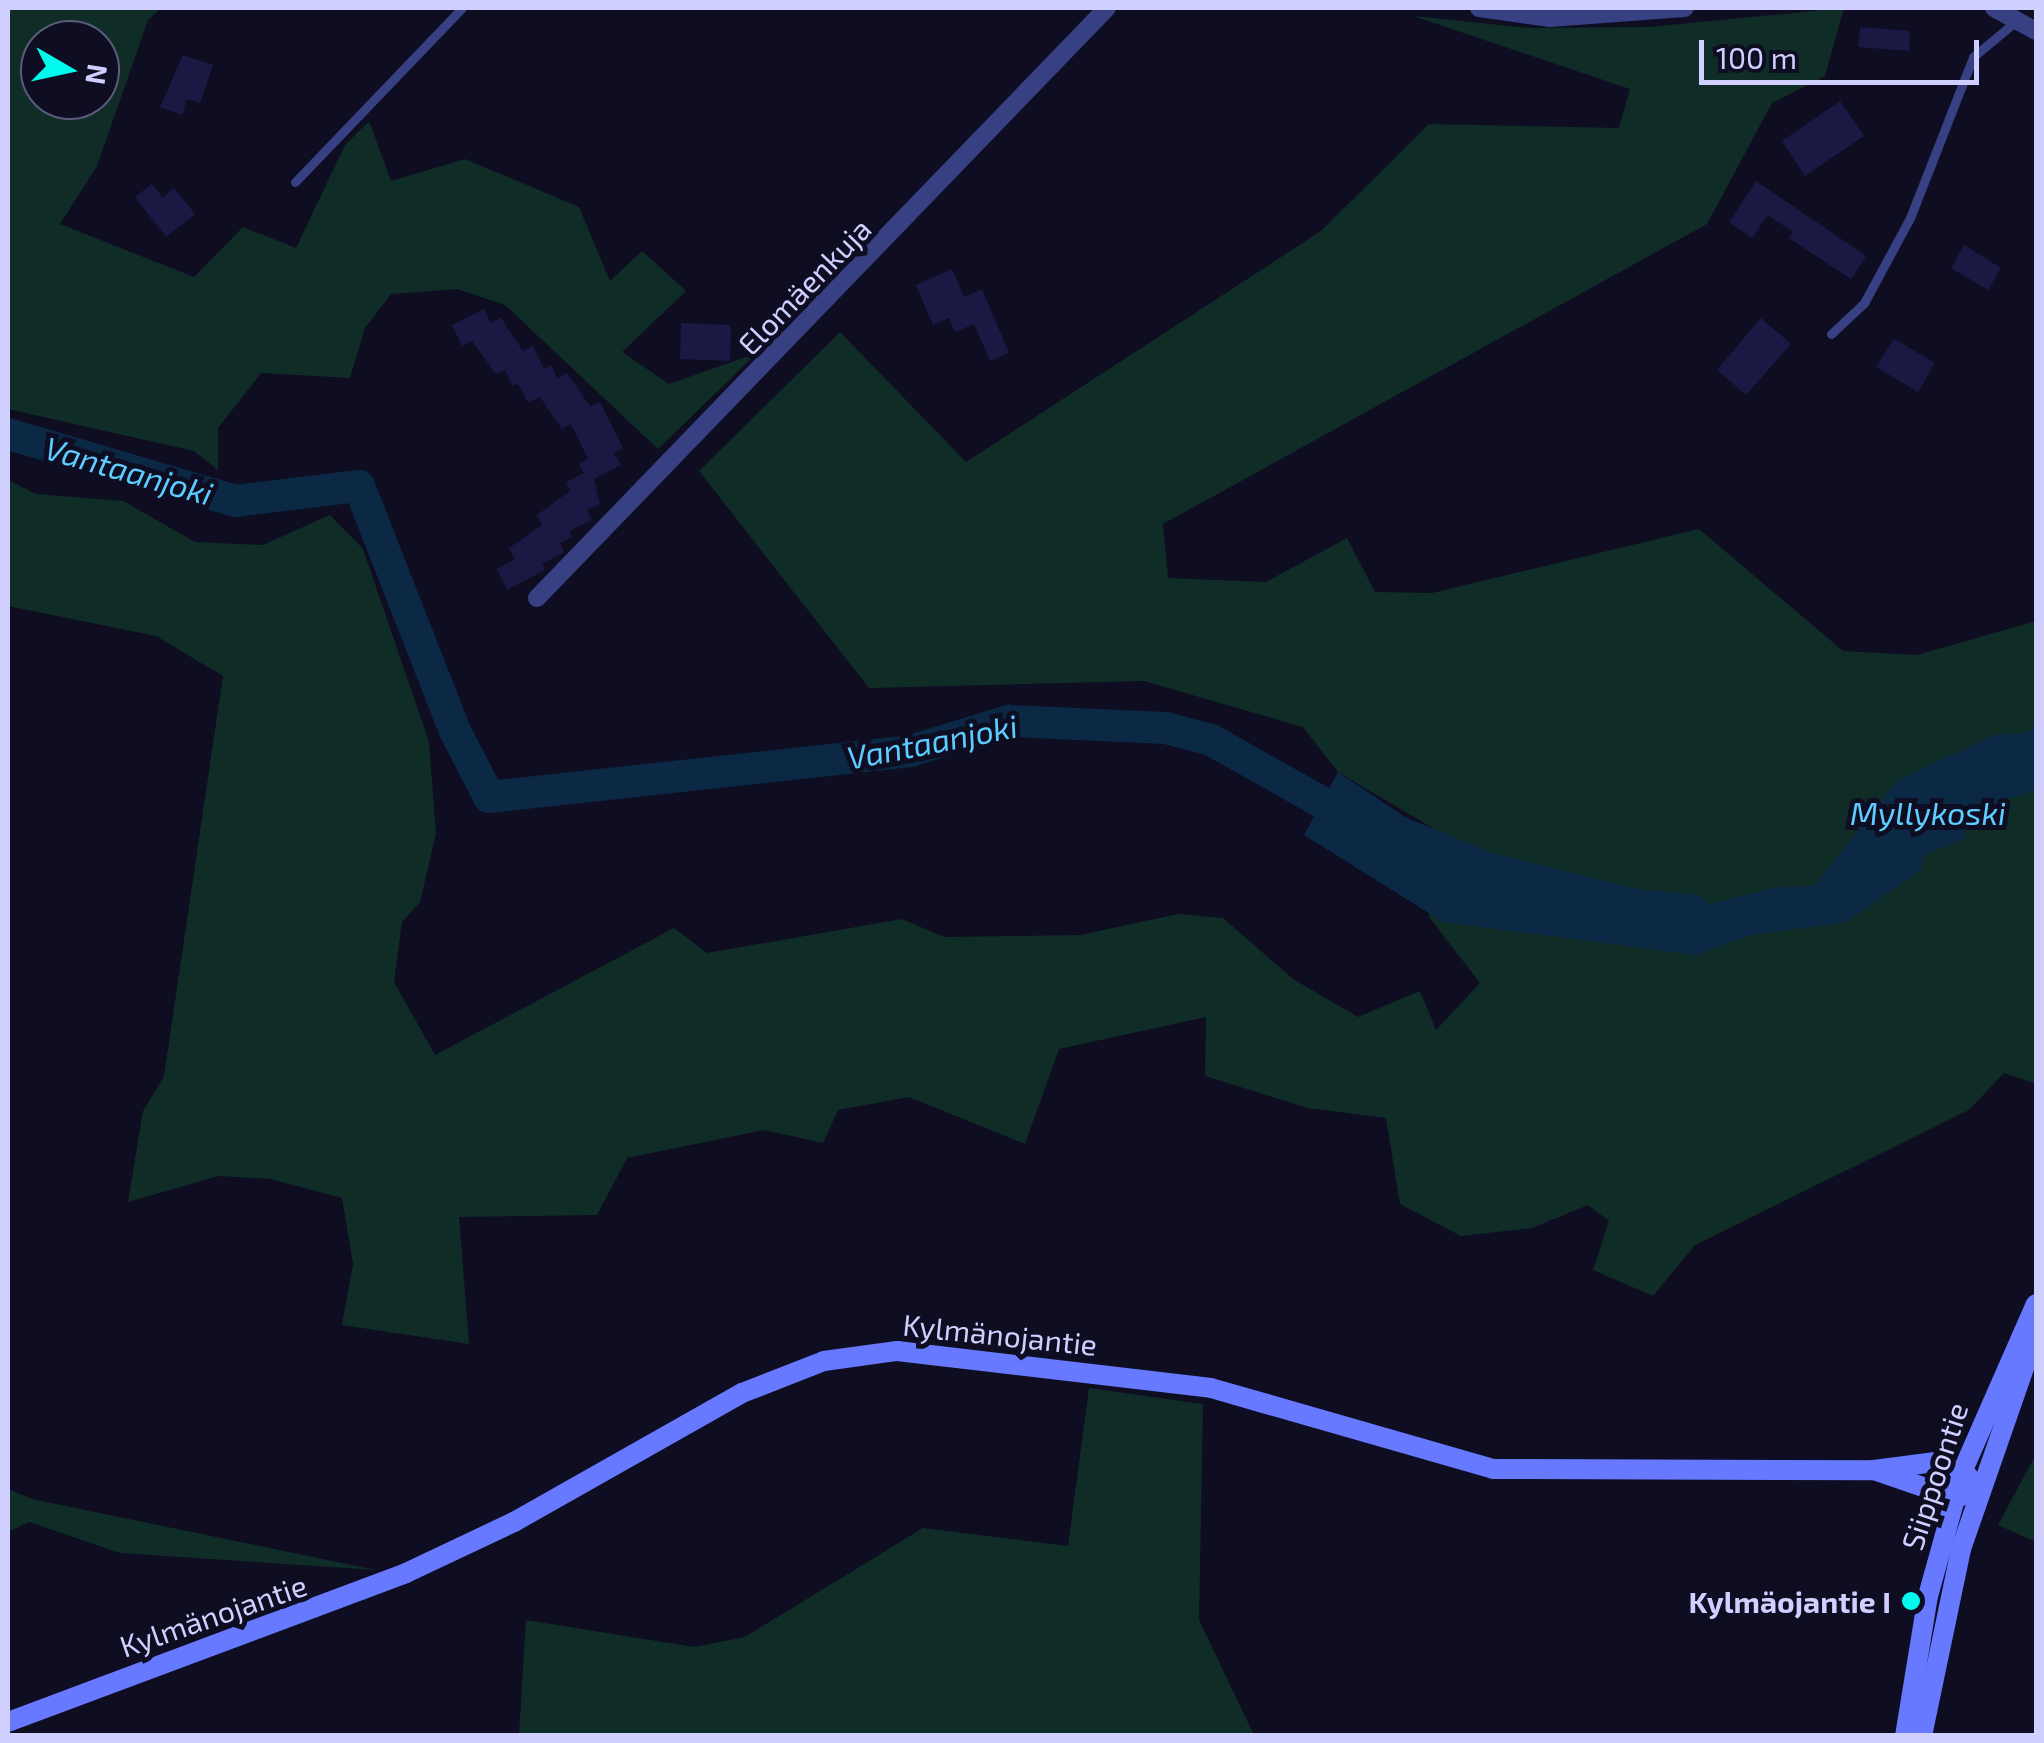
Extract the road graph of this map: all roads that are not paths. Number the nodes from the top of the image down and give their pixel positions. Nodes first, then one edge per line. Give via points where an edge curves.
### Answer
1 (462, 8) edge
2 (1107, 8) edge
3 (1478, 8) edge
4 (1685, 8) edge
5 (1994, 8) edge
6 (2018, 19) junction
7 (2036, 31) edge
8 (294, 182) dead end
9 (1831, 334) dead end
10 (537, 598) dead end
11 (2036, 1304) edge
12 (2036, 1334) edge
13 (1874, 1470) junction
14 (1963, 1470) junction
15 (1979, 1490) junction
16 (1955, 1498) junction
17 (8, 1722) edge
18 (1905, 1736) edge
19 (1922, 1736) edge

1 - 8 lane
2 - 10 street, Elomäenkuja
3 - 4 street via 1550,18
5 - 6 street
6 - 7 street
6 - 9 lane via 1973,57 1910,218 1864,302
11 - 14 street, Siippoontie
12 - 15 street, Siippoontie
13 - 14 street, Kylmänojantie via 1935,1462
13 - 16 street, Kylmänojantie
13 - 17 street, Kylmänojantie via 1493,1469 1211,1388 897,1351 824,1361 742,1393 514,1522 390,1580
14 - 15 street
14 - 16 street, Siippoontie
15 - 16 street
15 - 19 street, Siippoontie
16 - 18 street, Siippoontie via 1918,1644

